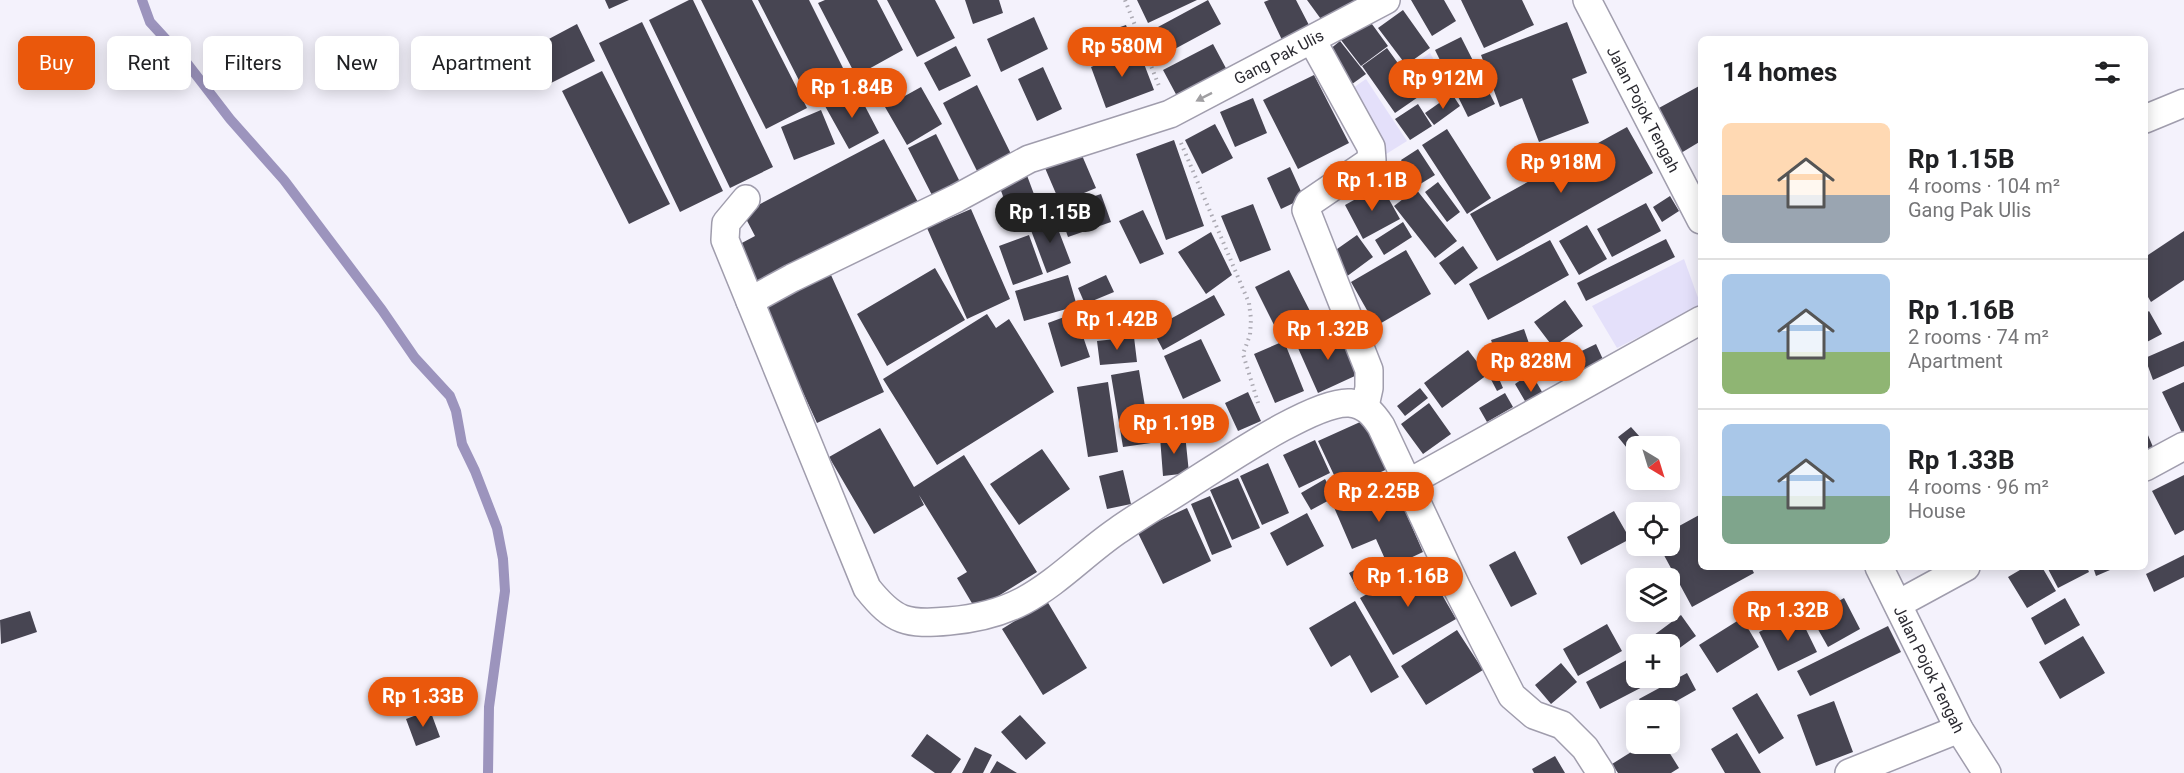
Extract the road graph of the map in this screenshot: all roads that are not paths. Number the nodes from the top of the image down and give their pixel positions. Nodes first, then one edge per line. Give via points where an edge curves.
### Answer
1 (1386, 0) edge
2 (1587, 0) edge
3 (1312, 40) junction
4 (2184, 102) edge
5 (2148, 117) edge
6 (746, 199) dead end
7 (1698, 214) edge
8 (750, 301) junction
9 (1698, 322) edge
10 (1365, 406) junction
11 (2184, 446) edge
12 (2148, 465) edge
13 (1408, 483) junction
14 (1881, 570) edge
15 (1960, 570) edge
16 (1898, 604) junction
17 (1959, 729) junction
18 (1601, 773) edge
19 (1849, 773) edge
20 (1987, 773) edge

1 - 3 street, Gang Pak Ulis
2 - 7 street, Jalan Pojok Tengah
3 -> 8 street, Gang Pak Ulis via 1170,114 1029,159
3 - 10 street via 1373,154 1372,160 1309,203 1306,210 1369,370
4 - 5 street
6 - 8 street via 726,223 725,240
8 - 10 street via 867,588 881,606 900,619 920,624 994,613 1022,602 1119,530 1271,433 1334,405
9 - 13 street
10 - 13 street via 1381,426
11 - 12 street
13 - 18 street via 1512,696 1534,715 1562,725 1585,748
14 - 16 street, Jalan Pojok Tengah
15 - 16 street
16 - 17 street, Jalan Pojok Tengah
17 - 19 street, Jalan Pojok Tengah
17 - 20 street

